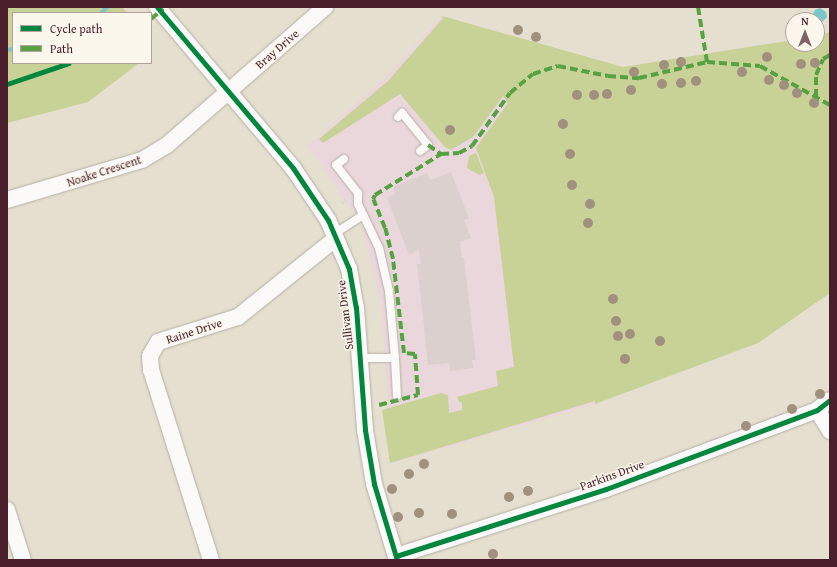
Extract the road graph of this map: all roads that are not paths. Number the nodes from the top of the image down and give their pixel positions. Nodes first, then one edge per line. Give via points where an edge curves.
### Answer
1 (157, 7) edge
2 (325, 7) edge
3 (228, 90) junction
4 (398, 117) dead end
5 (420, 151) dead end
6 (344, 159) dead end
7 (7, 200) edge
8 (364, 215) junction
9 (335, 236) junction
10 (360, 358) junction
11 (395, 358) junction
12 (397, 396) dead end
13 (830, 400) edge
14 (817, 410) junction
15 (830, 431) edge
16 (7, 510) edge
17 (396, 558) edge
18 (23, 560) edge
19 (211, 560) edge

1 - 3 street, Sullivan Drive
2 - 3 street, Bray Drive
3 - 7 street, Noake Crescent via 167,145 142,160
3 - 9 street, Sullivan Drive via 294,168 328,220
4 - 5 lane via 402,113 428,146
6 - 8 lane via 336,164 361,191 358,204
8 - 9 lane
8 - 11 lane via 379,248 389,291
9 - 10 street, Sullivan Drive via 349,269 356,307
9 - 19 street, Raine Drive via 238,316 158,342 150,356 150,370
10 - 11 lane
10 - 17 street, Sullivan Drive via 365,430 374,484
11 - 12 lane
13 - 14 street, Parkins Drive
14 - 15 street
14 - 17 street, Parkins Drive via 606,489
16 - 18 street

